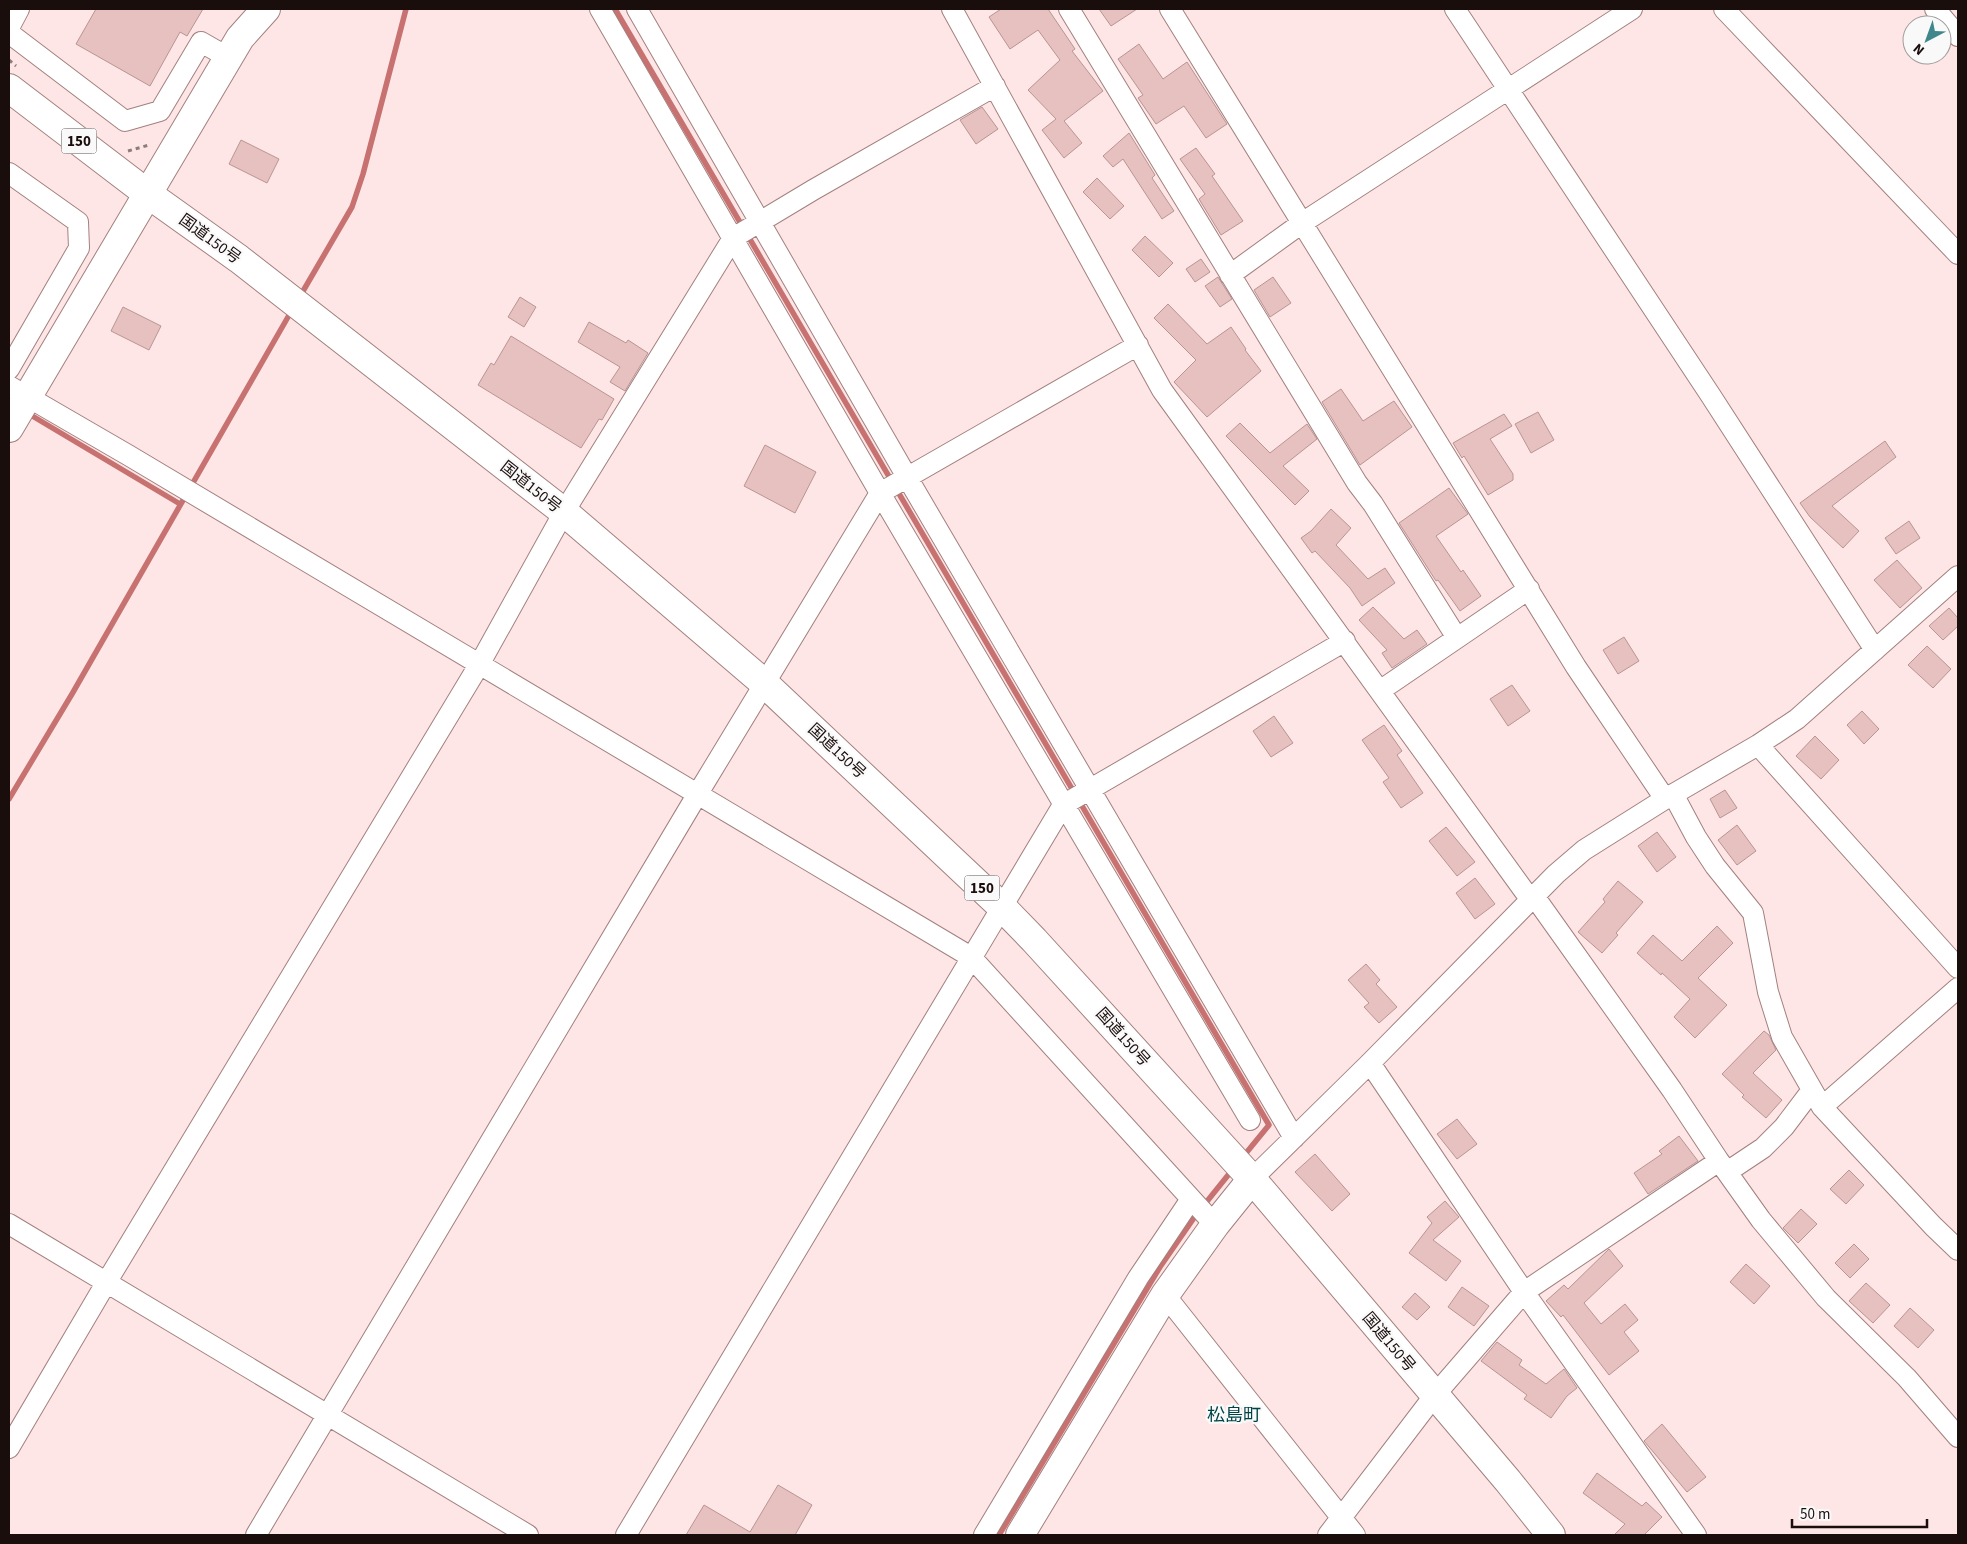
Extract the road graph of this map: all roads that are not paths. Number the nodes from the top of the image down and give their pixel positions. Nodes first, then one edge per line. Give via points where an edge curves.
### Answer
1 (19, 9) edge
2 (266, 9) edge
3 (600, 9) edge
4 (637, 9) edge
5 (952, 9) edge
6 (1070, 9) edge
7 (1170, 9) edge
8 (1455, 9) edge
9 (1632, 9) edge
10 (1724, 9) edge
11 (1935, 9) edge
12 (9, 28) edge
13 (9, 33) edge
14 (1958, 36) edge
15 (229, 58) junction
16 (994, 86) junction
17 (9, 88) edge
18 (1508, 89) junction
19 (9, 173) edge
20 (148, 194) junction
21 (760, 222) junction
22 (1302, 223) junction
23 (733, 238) junction
24 (1958, 254) edge
25 (1230, 274) junction
26 (1138, 346) junction
27 (9, 369) edge
28 (18, 391) edge
29 (9, 428) edge
30 (907, 477) junction
31 (880, 493) junction
32 (564, 512) junction
33 (1958, 576) edge
34 (1528, 589) junction
35 (1457, 638) junction
36 (1345, 641) junction
37 (1875, 650) junction
38 (479, 665) junction
39 (764, 683) junction
40 (1381, 690) junction
41 (1758, 745) junction
42 (1090, 789) junction
43 (697, 794) junction
44 (1669, 796) junction
45 (1063, 805) junction
46 (1532, 898) junction
47 (1002, 907) junction
48 (971, 957) junction
49 (1958, 968) edge
50 (1958, 988) edge
51 (1238, 1043) junction
52 (1212, 1058) junction
53 (1370, 1063) junction
54 (1817, 1098) junction
55 (1250, 1120) dead end
56 (1294, 1138) junction
57 (1723, 1167) junction
58 (1252, 1179) junction
59 (1191, 1199) junction
60 (9, 1224) edge
61 (1214, 1225) junction
62 (1958, 1250) edge
63 (106, 1282) junction
64 (1524, 1292) junction
65 (1165, 1295) junction
66 (1434, 1396) junction
67 (327, 1416) junction
68 (1958, 1437) edge
69 (9, 1448) edge
70 (1342, 1518) junction
71 (256, 1535) edge
72 (528, 1535) edge
73 (626, 1535) edge
74 (984, 1535) edge
75 (1020, 1535) edge
76 (1328, 1535) edge
77 (1355, 1535) edge
78 (1551, 1535) edge
79 (1696, 1535) edge

1 - 12 street
2 - 15 main road via 240,38
3 - 23 street
4 - 21 street
5 - 16 street
6 - 25 street
7 - 22 street
8 - 18 street
9 - 18 street
10 - 24 street
11 - 14 street
13 - 15 street via 125,121 160,111 201,42
15 - 20 main road
16 - 21 street
16 - 26 street
17 - 20 main road, 国道150号 / 150
18 - 22 street
18 - 37 street
19 - 27 street via 78,222 79,248
20 - 28 main road
20 - 32 main road, 国道150号 / 150
21 - 23 street
21 - 30 street
22 - 25 street
22 - 34 street
23 - 31 street
23 - 32 street
25 - 35 street via 1357,483
26 - 30 street
26 - 36 street via 1177,413
28 - 29 main road
28 - 38 street
30 - 31 street
30 - 42 street
31 - 39 street
31 - 45 street
32 - 38 street
32 - 39 main road, 国道150号 / 150
33 - 37 street
34 - 35 street
34 - 44 street via 1576,667
35 - 40 street
36 - 40 street
36 - 42 street
37 - 41 street via 1797,719
38 - 43 street
38 - 63 street
39 - 43 street
39 - 47 main road, 国道150号 / 150
40 - 46 street
41 - 44 street
41 - 49 street
42 - 45 street
42 - 51 street
43 - 48 street
43 - 67 street
44 - 46 street via 1584,850
44 - 54 street via 1715,866 1753,913 1768,992 1782,1037
45 - 47 street
45 - 52 street
46 - 53 street
46 - 57 street via 1672,1090
47 - 48 street
47 - 58 main road, 国道150号 / 150
48 - 59 street
48 - 73 street
50 - 54 street
51 - 52 street
51 - 56 street
52 - 55 street
53 - 56 street
53 - 64 street
54 - 57 street via 1763,1148
54 - 62 street
56 - 58 street
57 - 64 street
57 - 68 street via 1761,1220 1826,1298 1907,1378
58 - 61 main road
58 - 66 main road, 国道150号 / 150
59 - 61 street
59 - 74 street via 1138,1278
60 - 63 street
61 - 65 main road
63 - 67 street
63 - 69 street
64 - 66 street
64 - 79 street
65 - 70 street
65 - 75 main road
66 - 70 street
66 - 78 main road, 国道150号 / 150
67 - 71 street
67 - 72 street
70 - 76 street
70 - 77 street

